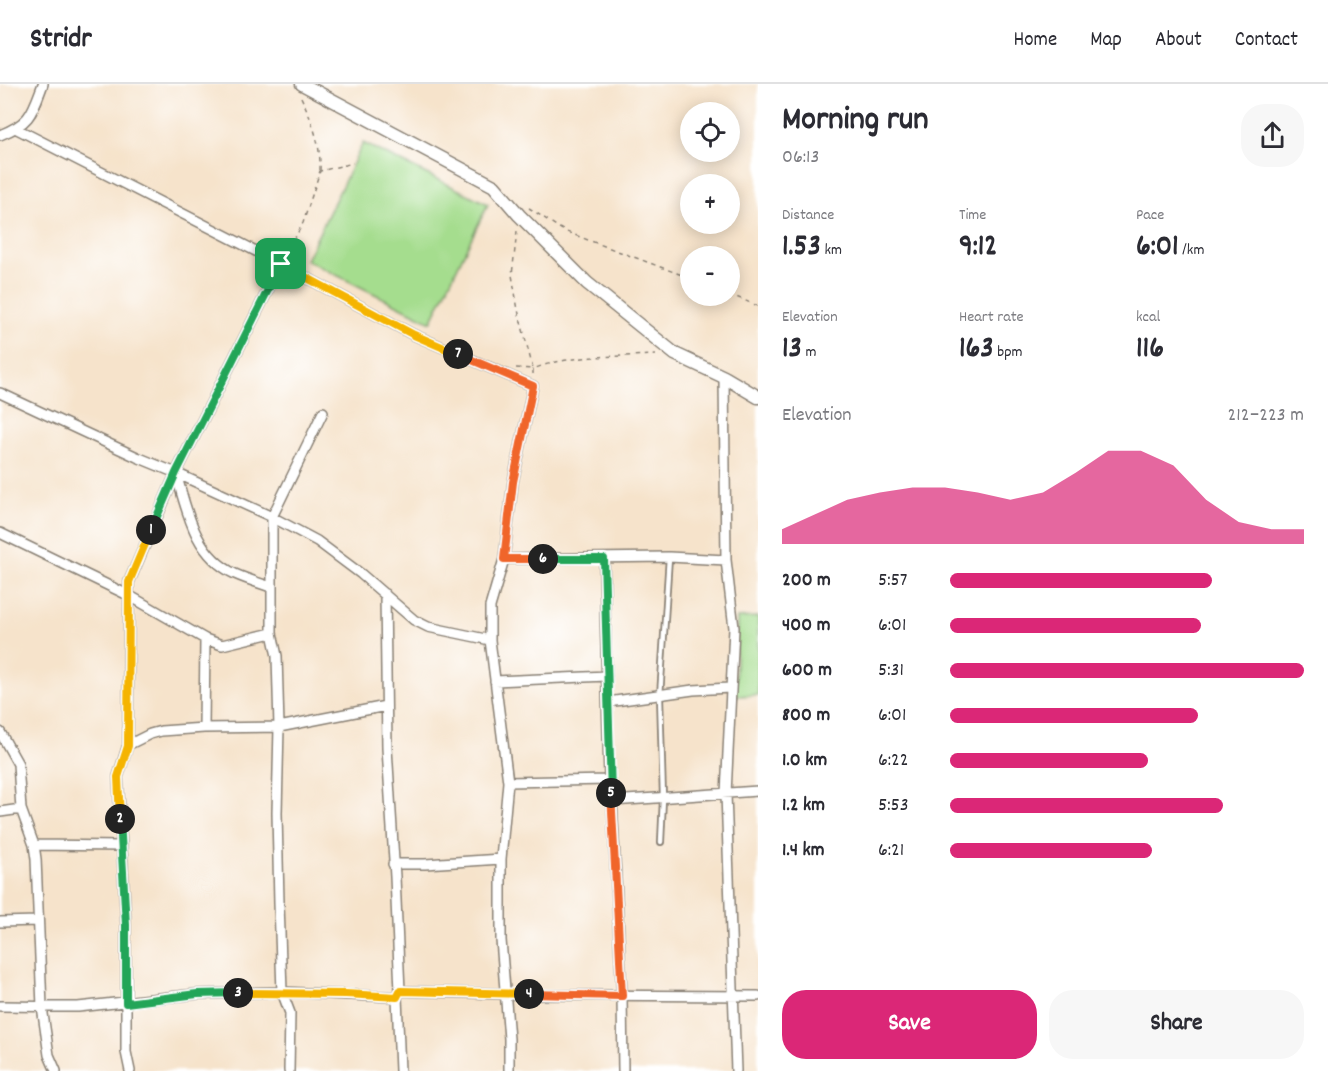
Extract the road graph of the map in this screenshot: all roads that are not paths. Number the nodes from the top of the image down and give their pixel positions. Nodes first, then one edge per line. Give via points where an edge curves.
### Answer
1 (43, 84) edge
2 (301, 89) edge
3 (17, 129) junction
4 (0, 135) edge
5 (281, 264) junction
6 (724, 377) junction
7 (0, 393) edge
8 (758, 397) edge
9 (323, 412) dead end
10 (176, 473) junction
11 (272, 517) junction
12 (0, 533) edge
13 (669, 557) junction
14 (504, 559) junction
15 (604, 559) junction
16 (726, 561) junction
17 (271, 587) junction
18 (386, 594) junction
19 (130, 596) junction
20 (272, 633) junction
21 (205, 639) junction
22 (490, 640) junction
23 (607, 676) junction
24 (495, 681) junction
25 (730, 688) junction
26 (660, 696) junction
27 (608, 702) junction
28 (387, 706) junction
29 (279, 727) junction
30 (204, 728) junction
31 (0, 732) edge
32 (128, 746) junction
33 (609, 780) junction
34 (508, 782) junction
35 (758, 791) edge
36 (726, 794) junction
37 (663, 798) junction
38 (612, 801) junction
39 (21, 809) junction
40 (0, 812) edge
41 (661, 842) dead end
42 (34, 845) junction
43 (122, 846) junction
44 (501, 859) junction
45 (393, 864) junction
46 (38, 921) junction
47 (0, 922) edge
48 (282, 992) junction
49 (506, 992) junction
50 (398, 994) junction
51 (733, 994) junction
52 (622, 996) junction
53 (758, 996) edge
54 (126, 1003) junction
55 (0, 1006) edge
56 (42, 1007) junction
57 (56, 1071) edge
58 (130, 1071) edge
59 (289, 1071) edge
60 (400, 1071) edge
61 (509, 1071) edge
62 (623, 1071) edge
63 (736, 1071) edge

1 - 3 street via 28,120
2 - 6 street via 494,186 522,210 587,283 675,354
3 - 4 street
3 - 5 street
5 - 10 street
5 - 14 street via 414,335 533,386 513,482
6 - 8 street
6 - 16 street
7 - 10 street
9 - 11 street
10 - 11 street
10 - 17 street via 192,529 211,557 234,573
10 - 19 street via 129,582
11 - 17 street
11 - 18 street via 317,541
12 - 19 street
13 - 15 street
13 - 16 street
13 - 26 lane
14 - 15 street
14 - 22 street via 490,607
15 - 23 street
16 - 25 street via 734,628
17 - 20 street
18 - 22 street via 405,614 429,627
18 - 28 street
19 - 21 street
19 - 32 street
20 - 21 street via 222,645
20 - 29 street via 277,656
21 - 30 street
22 - 24 street
23 - 24 street
23 - 27 street
24 - 34 street
25 - 26 street
25 - 36 street
26 - 27 street
26 - 37 lane
27 - 33 street
28 - 29 street
28 - 45 street
29 - 30 street
29 - 48 street
30 - 32 street via 161,731
31 - 39 street via 18,764
32 - 43 street via 118,777
33 - 34 street
33 - 38 street
34 - 44 street
35 - 36 street
36 - 37 street
36 - 51 street
37 - 38 street
37 - 41 lane
38 - 52 street
39 - 40 street
39 - 42 street
42 - 43 street
42 - 46 street
43 - 54 street
44 - 45 street
44 - 49 street via 501,940
45 - 50 street
46 - 47 street
46 - 56 street
48 - 50 street
48 - 54 street via 197,994
48 - 59 street via 290,1013
49 - 50 street
49 - 52 street
49 - 61 street
50 - 60 street
51 - 52 street
51 - 53 street
51 - 63 street
52 - 62 street
54 - 56 street
54 - 58 street
55 - 56 street
56 - 57 street via 49,1055

